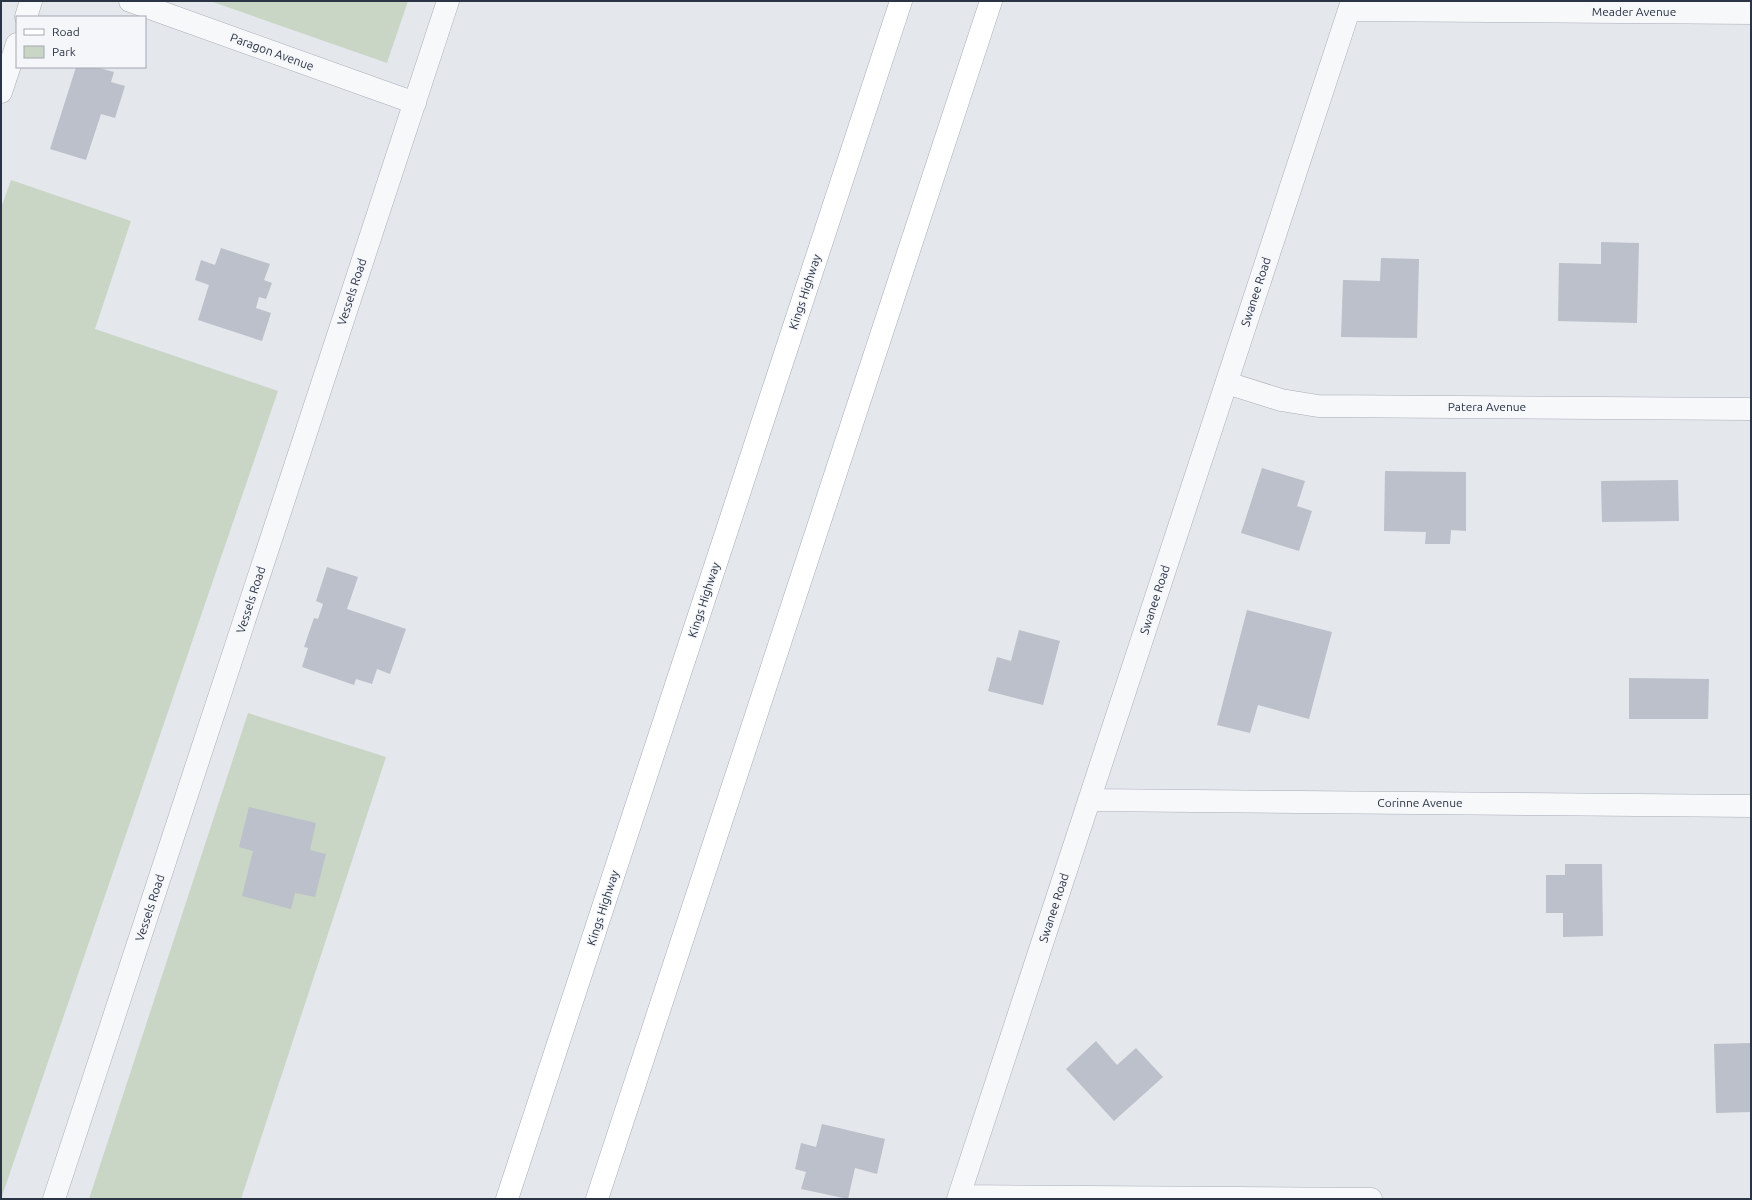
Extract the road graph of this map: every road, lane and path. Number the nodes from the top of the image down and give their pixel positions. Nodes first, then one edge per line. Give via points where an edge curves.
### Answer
1 (31, 1) edge
2 (130, 1) edge
3 (448, 1) edge
4 (901, 1) edge
5 (991, 1) edge
6 (1351, 5) edge
7 (1751, 13) edge
8 (26, 16) edge
9 (16, 47) edge
10 (1, 92) edge
11 (414, 103) junction
12 (1227, 383) junction
13 (1751, 409) edge
14 (1089, 800) junction
15 (1751, 806) edge
16 (959, 1197) edge
17 (54, 1199) edge
18 (507, 1199) edge
19 (597, 1199) edge
20 (1370, 1199) edge

1 - 8 street
2 - 11 street, Paragon Avenue
3 - 11 street, Vessels Road
4 - 18 main road, Kings Highway
5 - 19 main road
6 - 7 street, Meader Avenue
6 - 12 street, Swanee Road
9 - 10 street
11 - 17 street, Vessels Road
12 - 13 street, Patera Avenue via 1281,400 1318,406
12 - 14 street, Swanee Road
14 - 15 street, Corinne Avenue
14 - 16 street, Swanee Road
16 - 20 street

